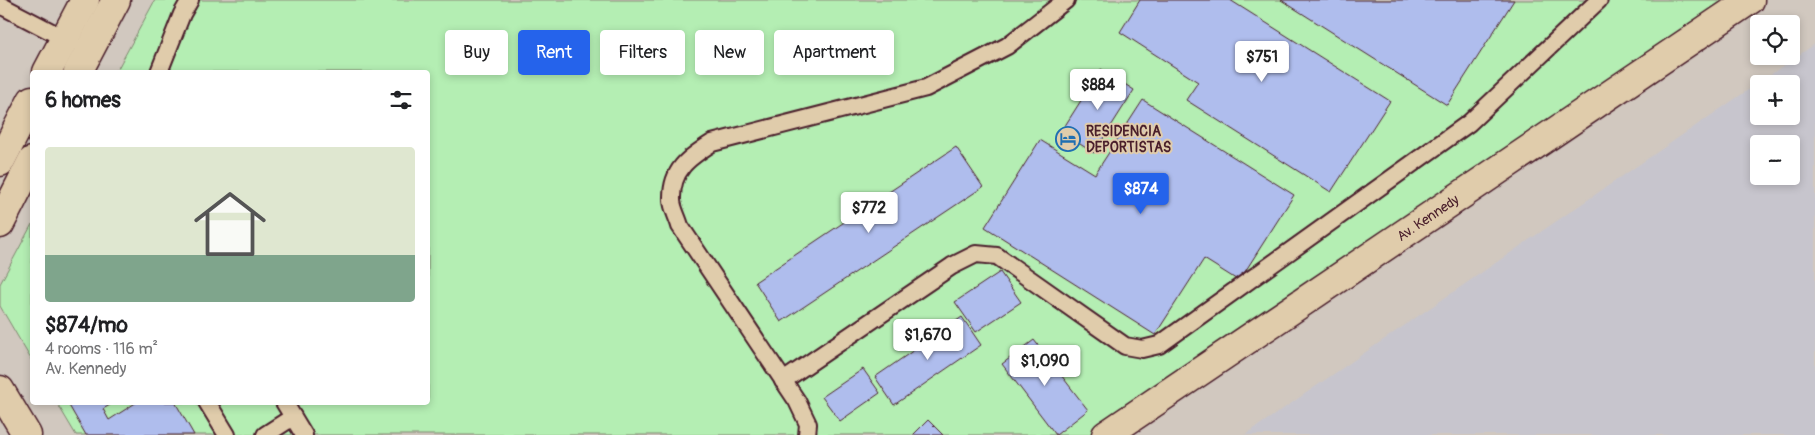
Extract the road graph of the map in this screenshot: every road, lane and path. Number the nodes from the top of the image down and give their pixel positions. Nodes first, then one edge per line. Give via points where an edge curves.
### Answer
1 (85, 0) edge
2 (116, 0) edge
3 (190, 0) edge
4 (1066, 0) edge
5 (1599, 0) edge
6 (1750, 0) edge
7 (0, 5) edge
8 (65, 39) junction
9 (84, 62) edge
10 (48, 70) edge
11 (160, 70) edge
12 (30, 104) edge
13 (0, 162) edge
14 (30, 165) edge
15 (0, 224) edge
16 (783, 381) junction
17 (0, 390) edge
18 (209, 405) edge
19 (286, 405) edge
20 (293, 417) junction
21 (27, 435) edge
22 (227, 435) edge
23 (265, 435) edge
24 (304, 435) edge
25 (807, 435) edge
26 (1106, 435) edge

1 - 8 street
2 - 9 street
3 - 11 lane
4 - 16 lane via 1007,46 926,88 712,143 690,156 675,176 672,202 680,226
5 - 16 lane via 1469,123 1159,345 1142,349 1125,346 997,256 976,254 952,266
6 - 26 street, Av. Kennedy
7 - 8 lane
8 - 9 lane
8 - 10 street
12 - 13 street
14 - 15 street
16 - 25 lane via 808,424
17 - 21 street
18 - 22 lane
19 - 20 lane
20 - 23 lane
20 - 24 lane

